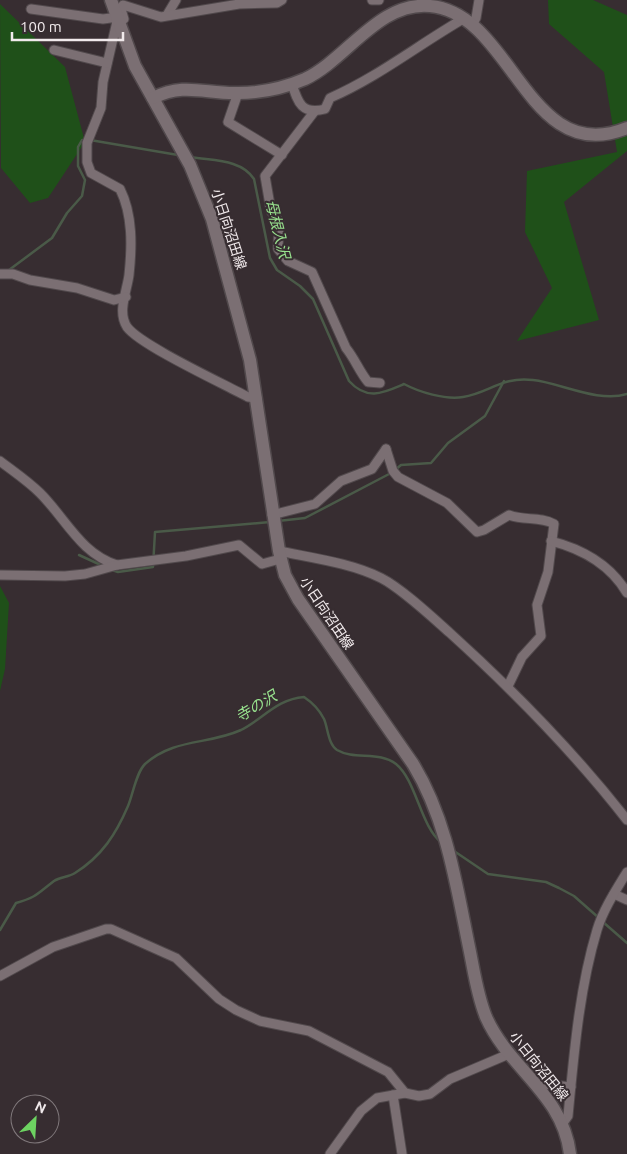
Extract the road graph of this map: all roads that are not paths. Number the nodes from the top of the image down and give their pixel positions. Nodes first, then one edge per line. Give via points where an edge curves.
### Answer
1 (111, 0) edge
2 (176, 0) edge
3 (282, 0) edge
4 (372, 0) edge
5 (379, 0) edge
6 (479, 0) edge
7 (425, 3) edge
8 (31, 9) dead end
9 (167, 15) junction
10 (468, 22) junction
11 (119, 23) junction
12 (54, 50) dead end
13 (107, 63) junction
14 (292, 84) junction
15 (238, 93) junction
16 (153, 98) junction
17 (314, 112) junction
18 (627, 128) edge
19 (282, 155) junction
20 (0, 274) edge
21 (126, 296) junction
22 (380, 383) dead end
23 (258, 398) junction
24 (0, 461) edge
25 (272, 516) junction
26 (551, 541) junction
27 (279, 555) junction
28 (118, 566) junction
29 (0, 575) edge
30 (627, 593) edge
31 (508, 686) junction
32 (627, 820) edge
33 (627, 872) edge
34 (614, 894) junction
35 (627, 900) edge
36 (0, 976) edge
37 (509, 1054) junction
38 (535, 1083) junction
39 (570, 1087) junction
40 (405, 1092) junction
41 (393, 1095) junction
42 (563, 1123) junction
43 (330, 1154) edge
44 (402, 1154) edge
45 (570, 1154) edge

1 - 11 main road, 小日向沼田線
2 - 9 street
3 - 9 street
4 - 5 street
6 - 10 street
7 - 10 main road via 446,9
7 - 14 main road via 403,9 378,22 323,68
8 - 11 street
9 - 11 street via 161,17 123,5 120,9 125,20
10 - 17 street via 424,42 377,74 330,98 325,109
10 - 18 main road via 542,108 563,127 603,135
11 - 13 street
11 - 16 main road, 小日向沼田線 via 135,66
12 - 13 street
13 - 21 street via 101,108 87,143 87,162 91,174 120,189 126,202 130,228
14 - 15 main road
14 - 17 street via 298,102
15 - 16 main road via 176,89
15 - 19 street via 228,122
16 - 23 main road, 小日向沼田線 via 190,165 212,219
17 - 19 street
19 - 22 street via 265,176 271,211 279,222 278,249 288,261 312,272 361,374 368,382
20 - 21 street via 78,288 114,300
21 - 23 street via 123,318 136,336 248,397
23 - 25 main road, 小日向沼田線
24 - 28 street via 39,492 81,544 102,560
25 - 26 street via 315,504 340,481 372,469 386,450 398,477 447,503 472,530 484,530 509,515 545,519 554,524
25 - 27 main road, 小日向沼田線
26 - 30 street via 596,559 610,570
26 - 31 street via 548,572 537,605 541,636 522,657
27 - 28 street via 262,564 239,544
27 - 31 street via 328,562 382,578 428,613
27 - 37 main road, 小日向沼田線 via 298,599 427,788 447,842 482,1005 493,1031
28 - 29 street via 65,576
31 - 32 street via 585,767
33 - 34 street
34 - 35 street
34 - 39 street via 595,939 577,1024
36 - 40 street via 53,947 111,929 176,958 219,999 236,1010 260,1021 309,1031 388,1072
37 - 38 main road, 小日向沼田線
37 - 40 street via 450,1079 430,1094 420,1096
38 - 39 street
38 - 42 main road, 小日向沼田線
39 - 42 street via 568,1116
40 - 41 street
41 - 43 street via 377,1098 361,1111
41 - 44 street
42 - 45 main road, 小日向沼田線

